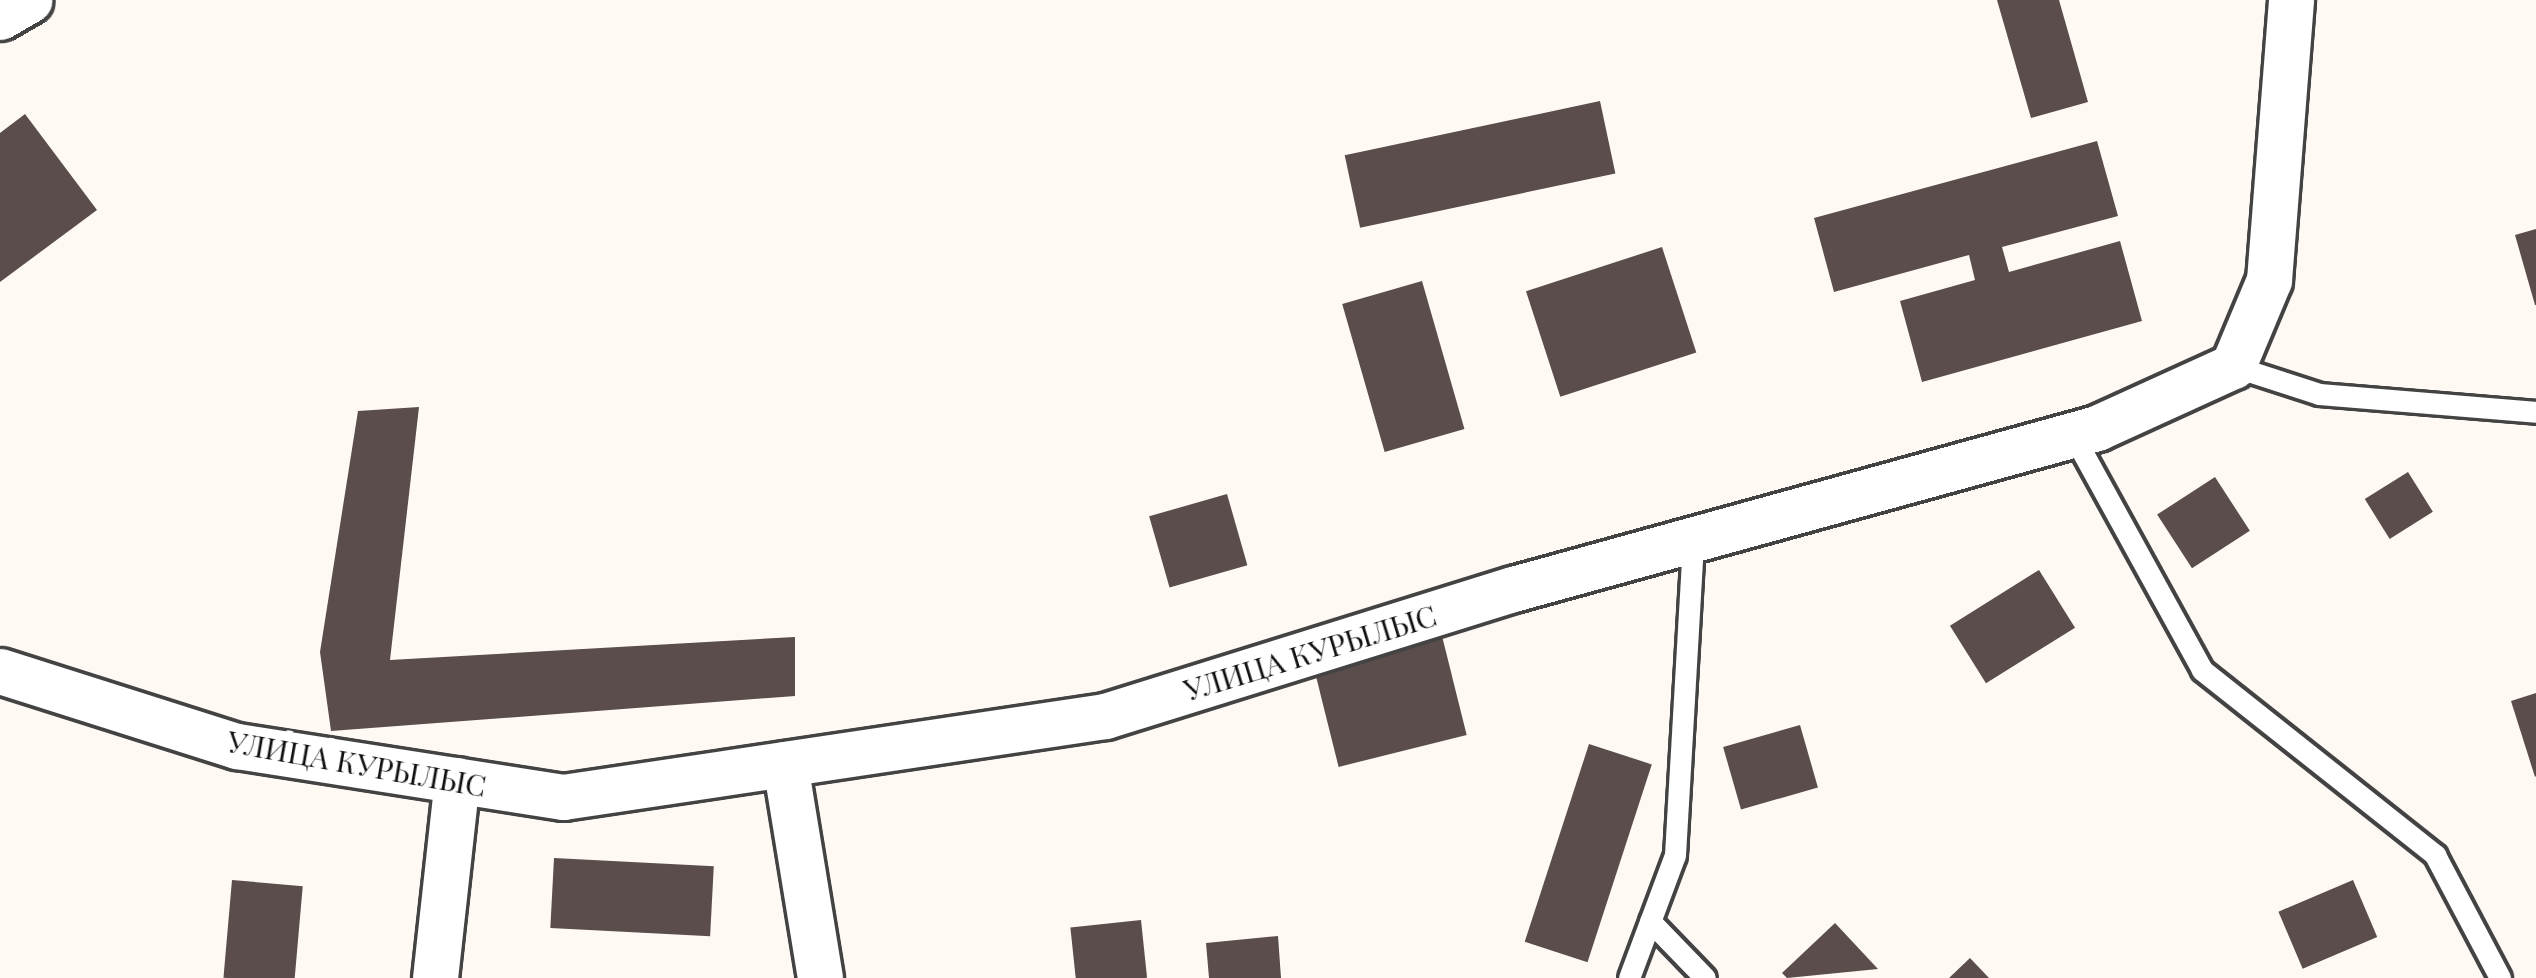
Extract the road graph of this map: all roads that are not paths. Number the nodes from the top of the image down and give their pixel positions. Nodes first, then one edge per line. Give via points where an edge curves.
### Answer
1 (30, 0) edge
2 (2290, 0) edge
3 (0, 17) edge
4 (2233, 366) junction
5 (2536, 412) edge
6 (2073, 435) junction
7 (1693, 539) junction
8 (0, 671) edge
9 (785, 764) junction
10 (458, 780) junction
11 (1650, 920) junction
12 (436, 978) edge
13 (820, 978) edge
14 (1629, 978) edge
15 (1705, 978) edge
16 (2500, 978) edge

1 - 3 street
2 - 4 street via 2269,280
4 - 5 lane via 2319,394
4 - 6 street, УЛИЦА КУРЫЛЫС
6 - 7 street, УЛИЦА КУРЫЛЫС
6 - 16 lane via 2203,670 2435,855
7 - 9 street, УЛИЦА КУРЫЛЫС via 1105,716
7 - 11 lane via 1675,855
8 - 10 street, УЛИЦА КУРЫЛЫС via 237,746
9 - 10 street, УЛИЦА КУРЫЛЫС via 563,797
9 - 13 street
10 - 12 street
11 - 14 lane
11 - 15 lane

